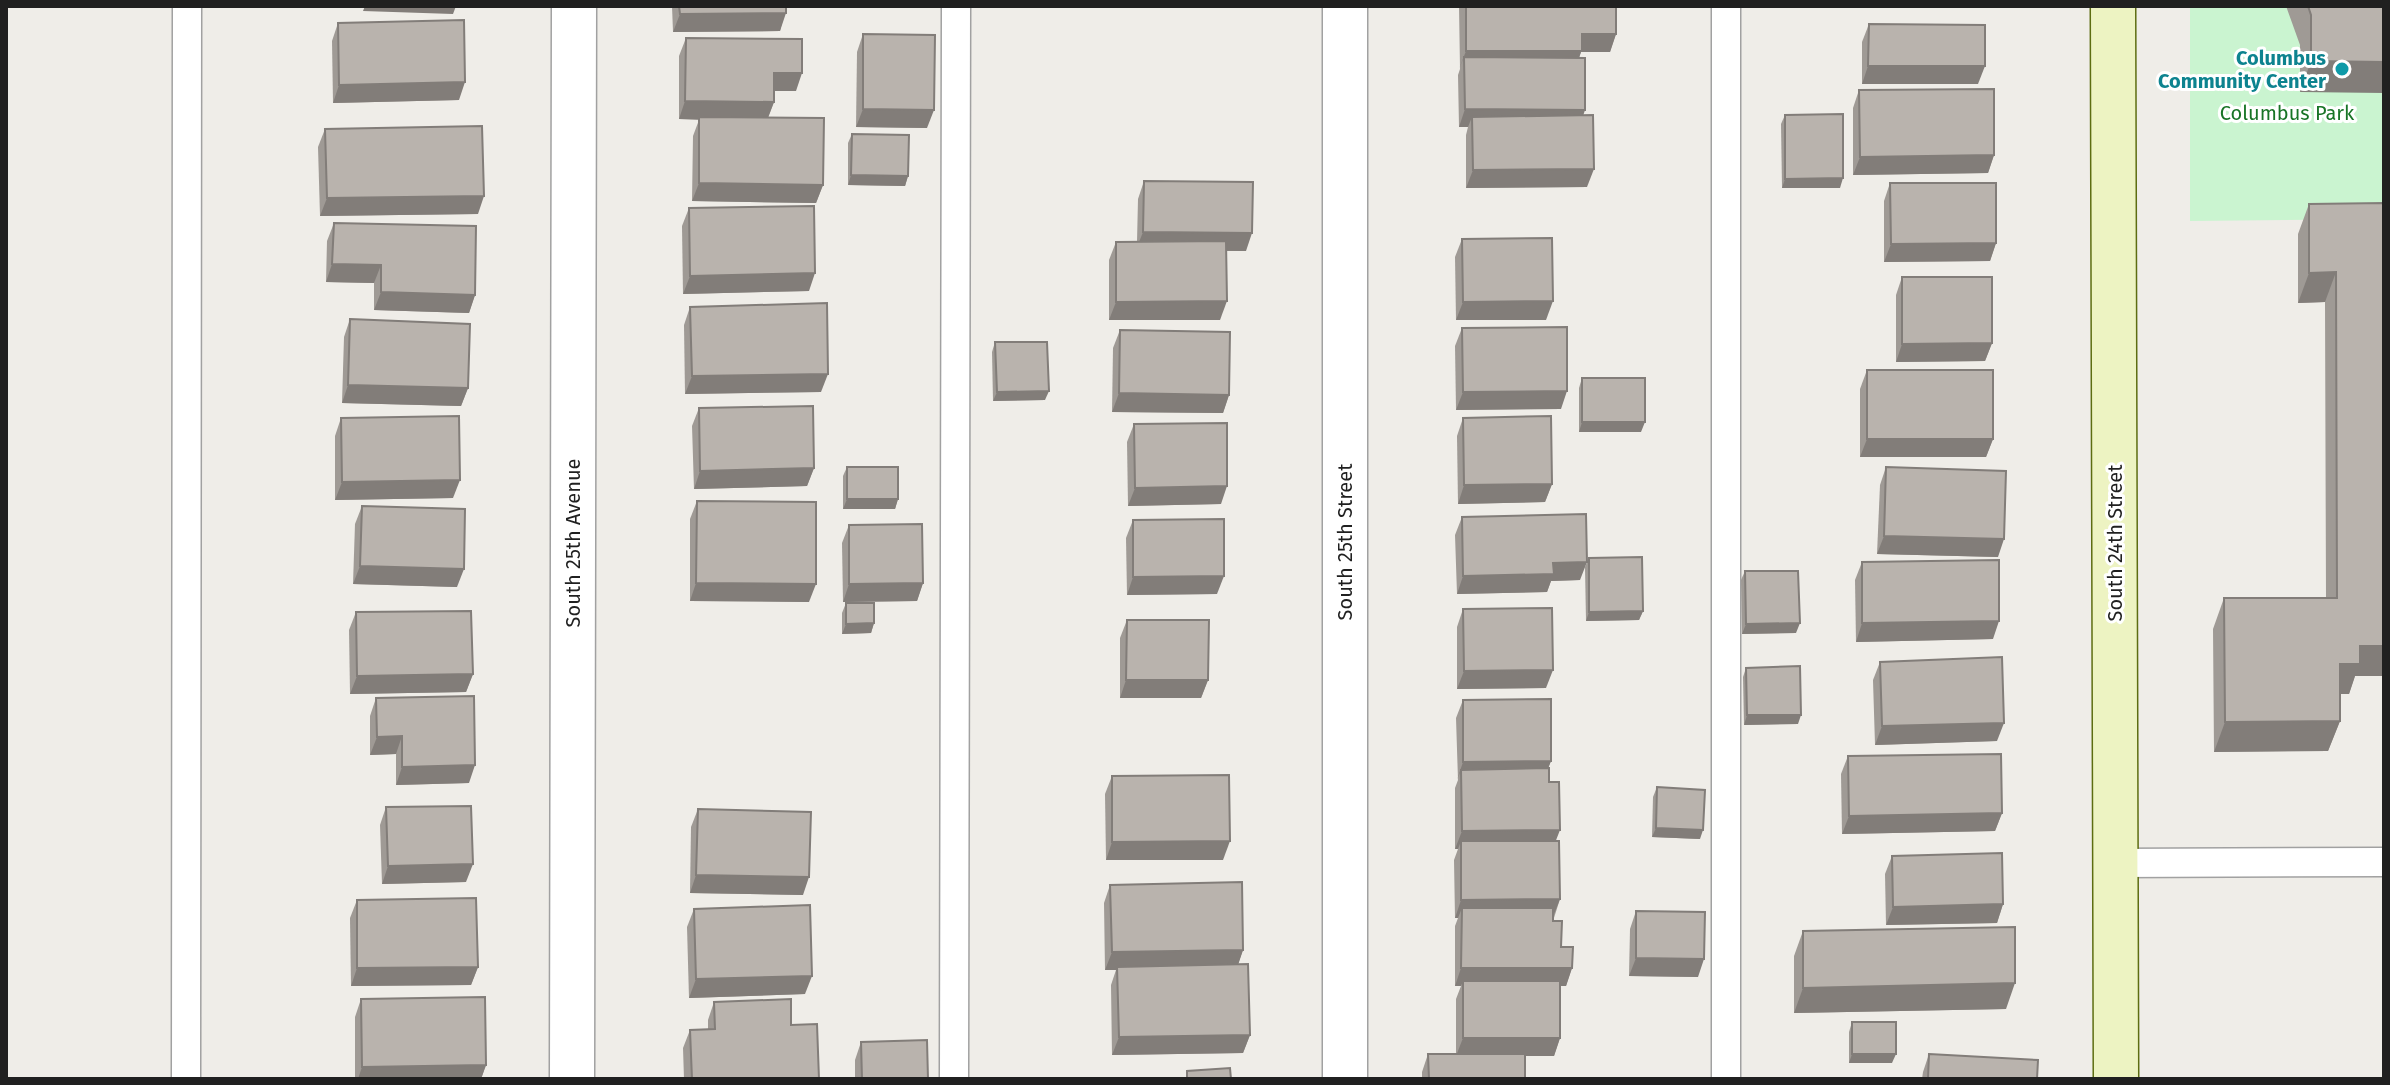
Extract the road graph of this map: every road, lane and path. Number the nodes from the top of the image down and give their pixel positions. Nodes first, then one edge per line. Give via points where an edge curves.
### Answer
1 (187, 6) edge
2 (574, 6) edge
3 (956, 6) edge
4 (1345, 6) edge
5 (1726, 6) edge
6 (2113, 6) edge
7 (2384, 862) edge
8 (2116, 863) junction
9 (186, 1079) edge
10 (572, 1079) edge
11 (954, 1079) edge
12 (1345, 1079) edge
13 (1726, 1079) edge
14 (2116, 1079) edge

1 - 9 lane
2 - 10 street, South 25th Avenue
3 - 11 lane
4 - 12 street, South 25th Street
5 - 13 lane
6 - 8 main road, South 24th Street
7 - 8 lane
8 - 14 main road, South 24th Street

